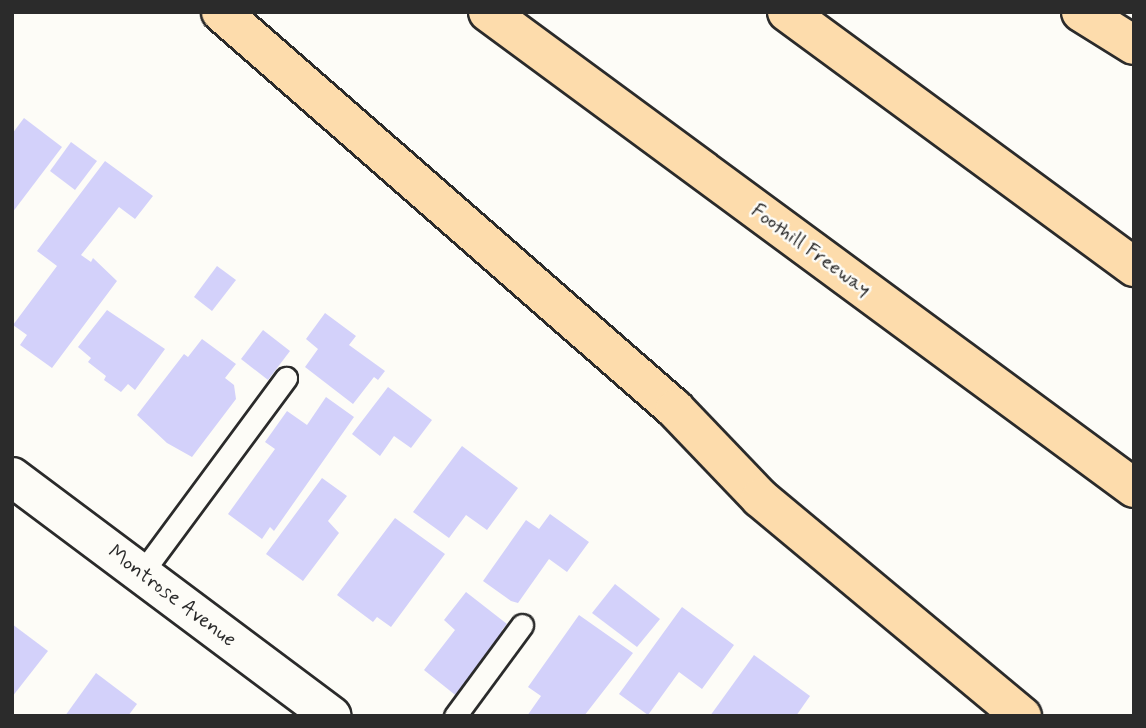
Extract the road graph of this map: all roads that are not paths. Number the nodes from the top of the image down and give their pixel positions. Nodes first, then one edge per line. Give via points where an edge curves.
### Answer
1 (221, 12) edge
2 (488, 12) edge
3 (788, 12) edge
4 (1081, 12) edge
5 (1134, 46) edge
6 (1134, 267) edge
7 (286, 378) dead end
8 (12, 477) edge
9 (1134, 488) edge
10 (141, 574) junction
11 (522, 625) dead end
12 (331, 716) edge
13 (455, 716) edge
14 (1022, 716) edge

1 - 14 highway via 675,409 761,498
2 - 9 highway, Foothill Freeway
3 - 6 highway
4 - 5 highway
7 - 10 lane
8 - 10 street, Montrose Avenue
10 - 12 street, Montrose Avenue
11 - 13 lane

